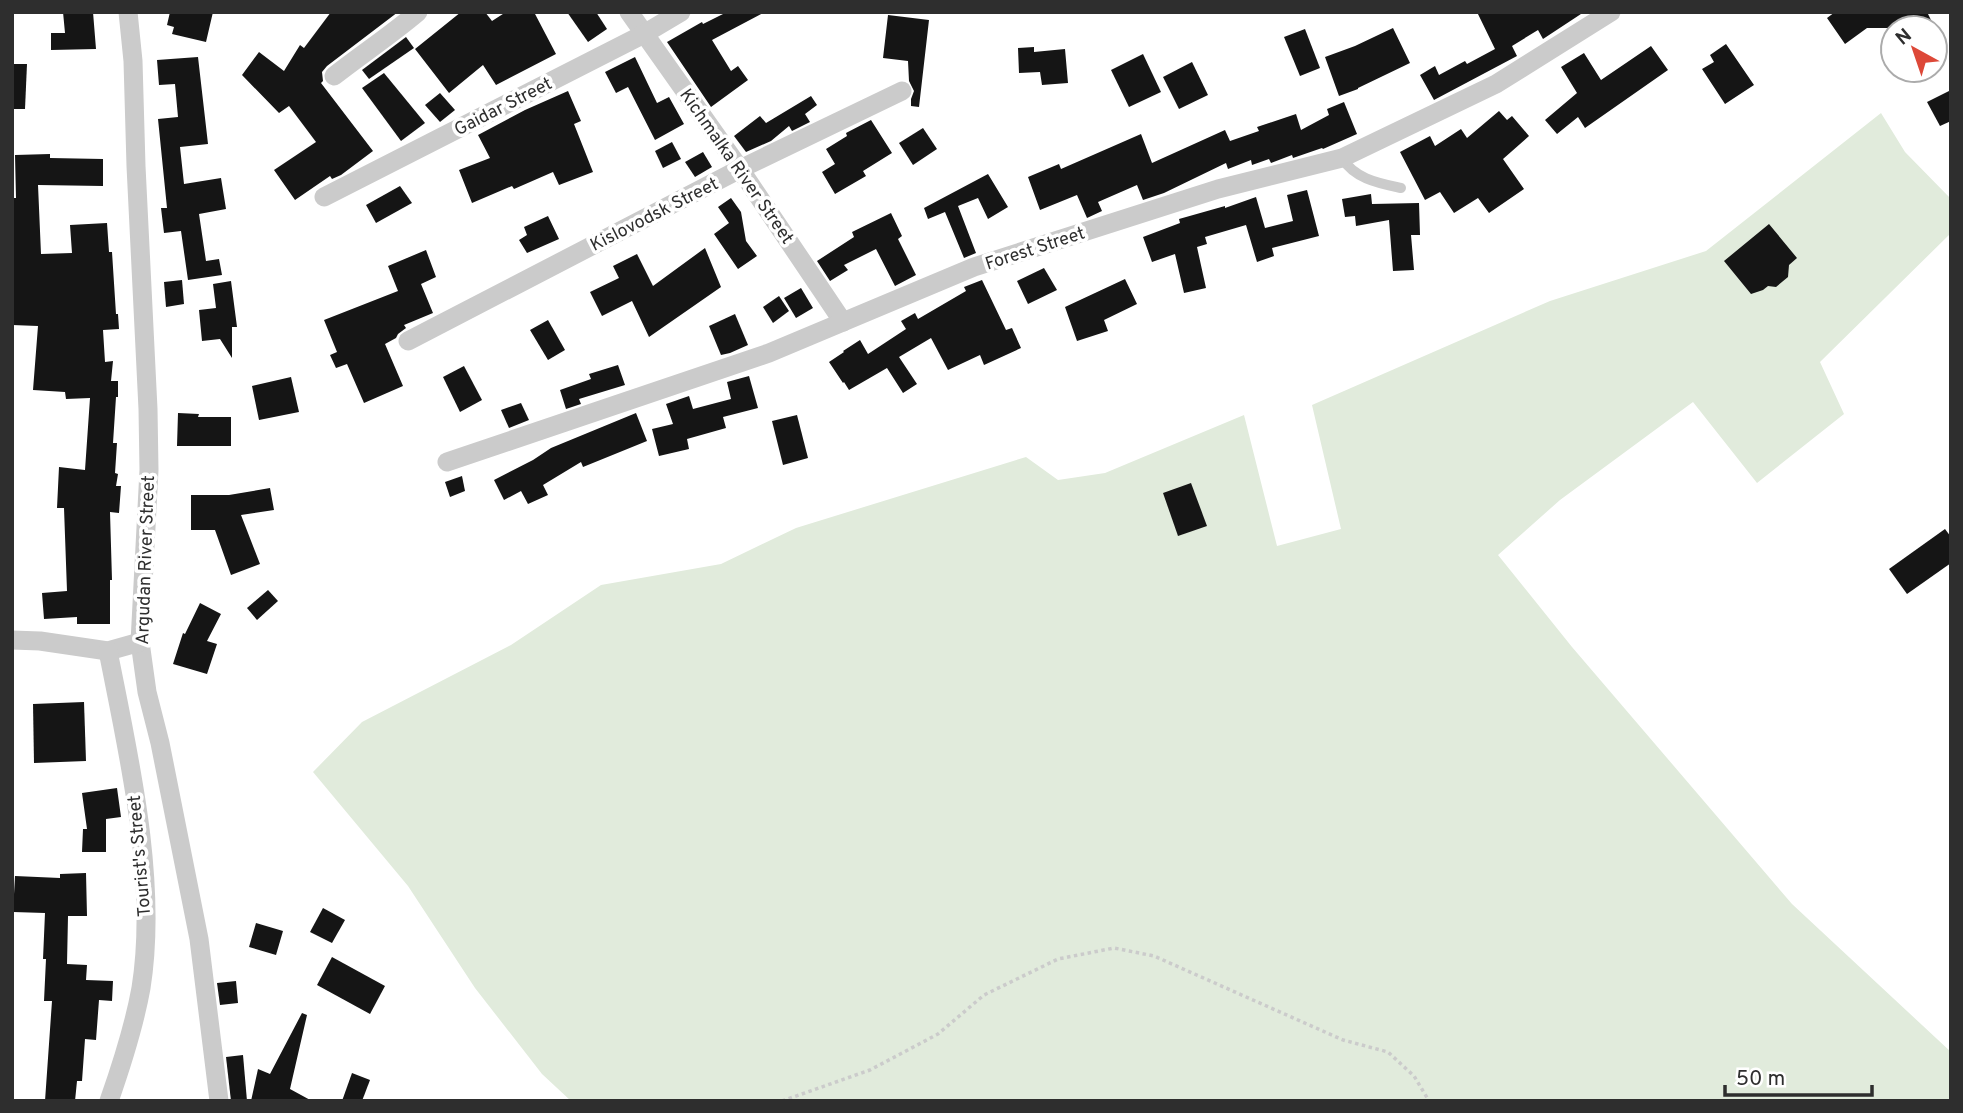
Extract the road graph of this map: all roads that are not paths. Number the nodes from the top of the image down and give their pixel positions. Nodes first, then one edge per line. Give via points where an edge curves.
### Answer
1 (128, 12) edge
2 (418, 12) edge
3 (628, 12) edge
4 (681, 12) edge
5 (1611, 12) edge
6 (644, 34) junction
7 (334, 75) dead end
8 (902, 91) dead end
9 (1342, 158) junction
10 (740, 169) junction
11 (1401, 188) dead end
12 (324, 197) dead end
13 (843, 322) junction
14 (408, 341) dead end
15 (447, 462) dead end
16 (12, 640) edge
17 (140, 642) junction
18 (108, 651) junction
19 (109, 1101) edge
20 (219, 1101) edge

1 - 17 street, Argudan River Street via 148,408
2 - 7 street
3 - 6 street, Kichmalka River Street
4 - 6 street, Gaidar Street
5 - 9 street, Forest Street via 1496,84
6 - 10 street, Kichmalka River Street
6 - 12 street, Gaidar Street
8 - 10 street, Kislovodsk Street
9 - 11 lane via 1356,174
9 - 13 street, Forest Street via 1218,189 987,263
10 - 13 street, Kichmalka River Street
10 - 14 street, Kislovodsk Street
13 - 15 street, Forest Street via 769,353
16 - 18 street
17 - 18 street
17 - 20 street, Argudan River Street via 199,939
18 - 19 street, Tourist's Street via 131,769 145,900 141,986

